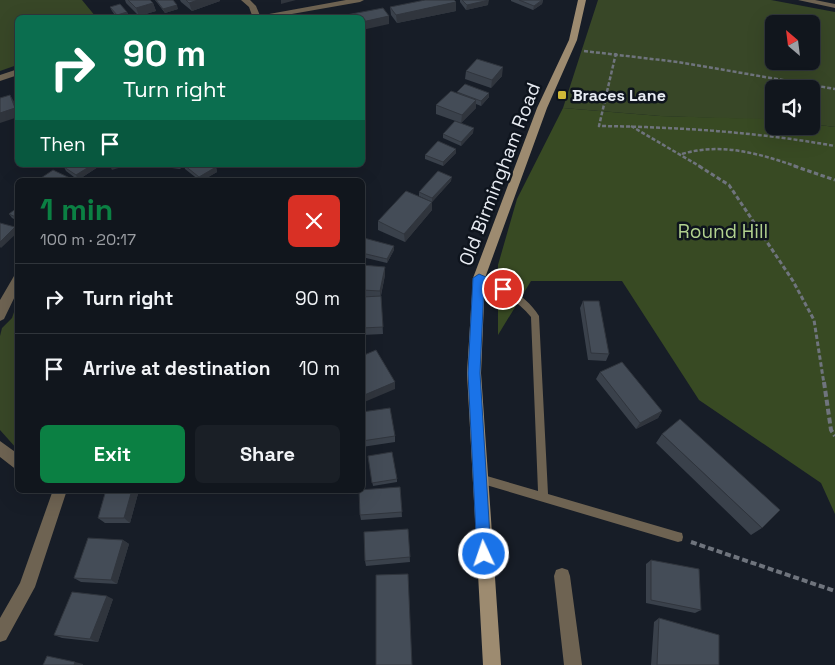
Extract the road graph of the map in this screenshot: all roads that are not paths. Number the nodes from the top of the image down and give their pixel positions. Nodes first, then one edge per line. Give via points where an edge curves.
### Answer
1 (245, 0) edge
2 (360, 0) edge
3 (582, 0) edge
4 (802, 0) edge
5 (835, 6) edge
6 (254, 15) edge
7 (266, 15) edge
8 (15, 73) edge
9 (0, 78) edge
10 (479, 278) junction
11 (15, 284) edge
12 (0, 316) edge
13 (0, 448) edge
14 (15, 461) edge
15 (480, 480) junction
16 (59, 493) edge
17 (543, 498) junction
18 (678, 537) road end
19 (562, 576) dead end
20 (0, 634) edge
21 (492, 665) edge
22 (573, 665) edge

1 - 6 street via 252,6
2 - 7 street
3 - 10 main road, Old Birmingham Road via 573,40 540,112
4 - 5 street
8 - 9 street
10 - 15 main road, Old Birmingham Road via 474,373
10 - 17 lane via 513,294 535,316
11 - 12 street
13 - 14 street
15 - 17 lane
15 - 21 main road, Old Birmingham Road
16 - 20 street via 27,586
17 - 18 lane
19 - 22 street

